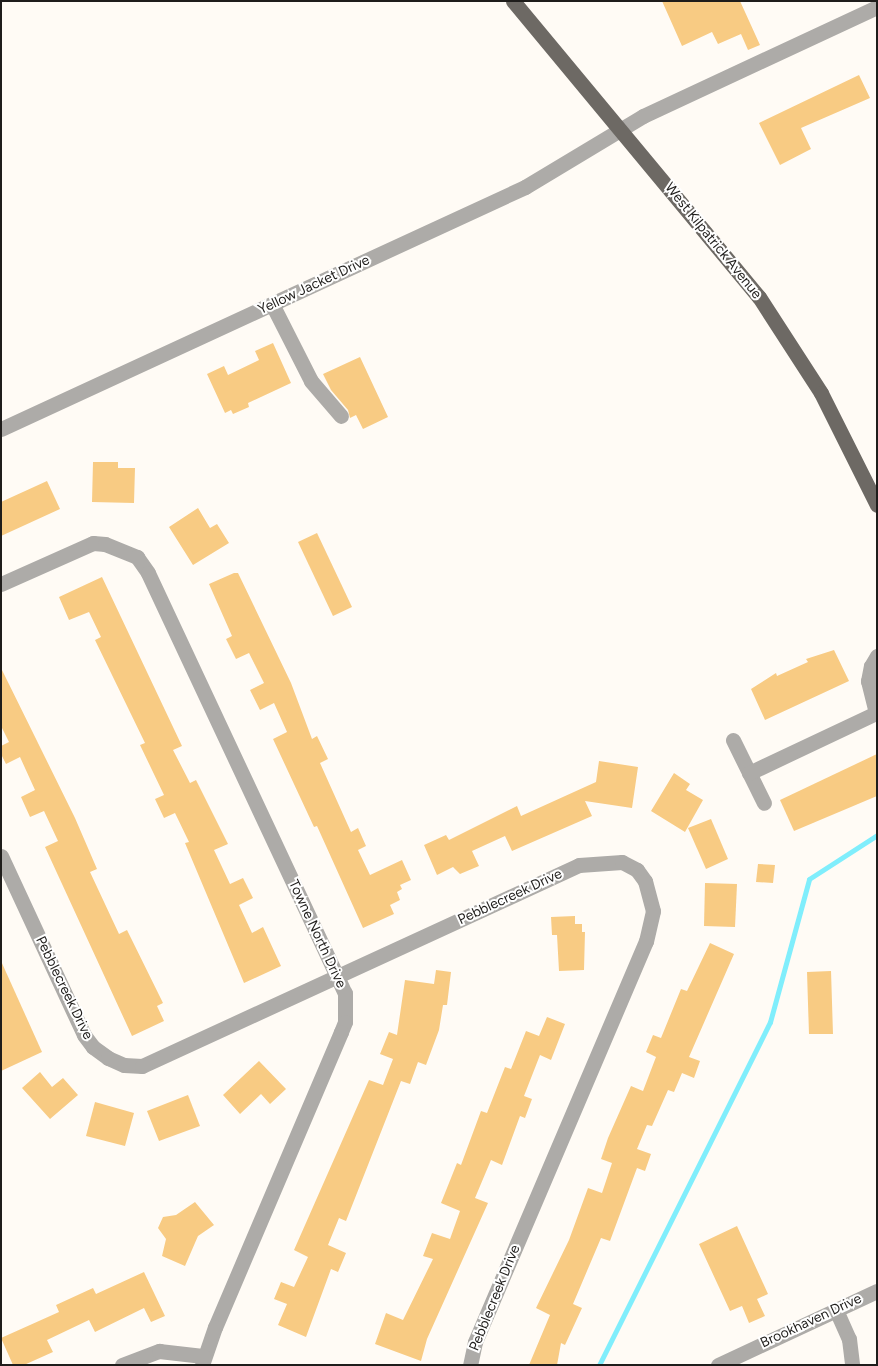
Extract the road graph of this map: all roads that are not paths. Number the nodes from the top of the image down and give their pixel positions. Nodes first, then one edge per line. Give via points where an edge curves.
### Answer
1 (513, 1) edge
2 (877, 7) edge
3 (621, 130) junction
4 (272, 304) junction
5 (341, 416) dead end
6 (1, 429) edge
7 (877, 505) edge
8 (1, 584) edge
9 (877, 656) edge
10 (733, 740) dead end
11 (749, 773) junction
12 (764, 803) dead end
13 (2, 860) edge
14 (338, 978) junction
15 (877, 1291) edge
16 (836, 1310) junction
17 (203, 1360) edge
18 (122, 1365) edge
19 (470, 1365) edge
20 (718, 1365) edge
21 (852, 1365) edge

1 - 3 main road, West Kilpatrick Avenue
2 - 3 street, Yellow Jacket Drive via 643,116
3 - 4 street, Yellow Jacket Drive via 525,187
3 - 7 main road, West Kilpatrick Avenue via 714,240 794,347 826,401
4 - 5 street via 312,381
4 - 6 street, Yellow Jacket Drive
8 - 14 street, Towne North Drive via 93,543 121,549 137,557 148,573
9 - 11 street via 868,681 876,713
10 - 11 street
11 - 12 street
13 - 14 street, Pebblecreek Drive via 84,1035 93,1048 124,1065 142,1066 158,1061
14 - 17 street, Towne North Drive via 345,993 345,1022
14 - 19 street, Pebblecreek Drive via 579,865 622,862 636,870 649,892 653,912 646,941 475,1342
15 - 16 street, Brookhaven Drive
16 - 20 street, Brookhaven Drive
16 - 21 street via 849,1339
17 - 18 street via 159,1352

